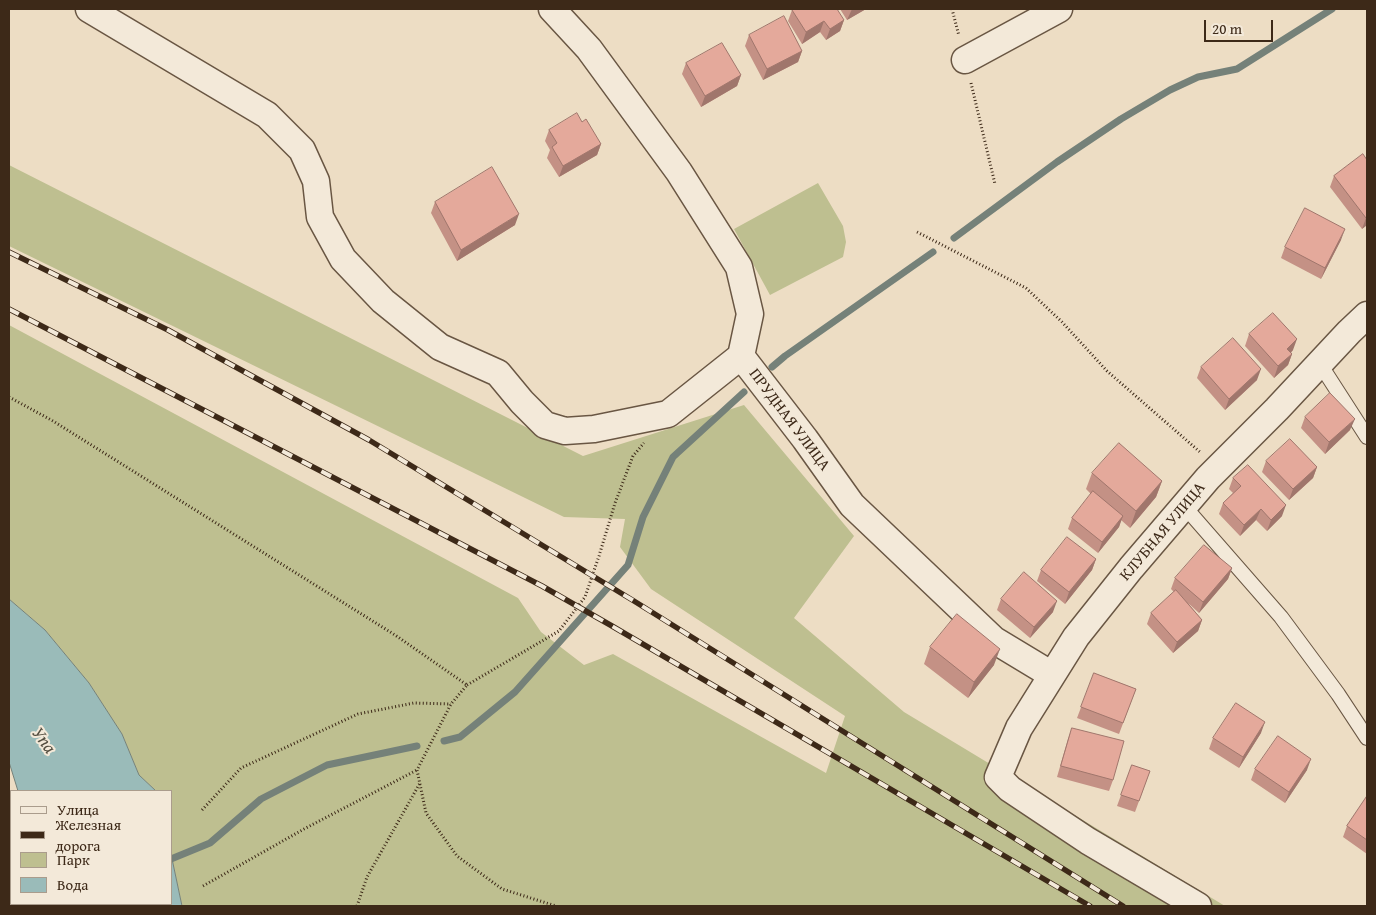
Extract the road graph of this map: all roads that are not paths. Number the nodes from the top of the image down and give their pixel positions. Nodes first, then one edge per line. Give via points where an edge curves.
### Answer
1 (89, 9) edge
2 (552, 9) edge
3 (1060, 9) edge
4 (965, 60) road end
5 (1367, 315) edge
6 (741, 356) junction
7 (1320, 364) junction
8 (1367, 437) edge
9 (1184, 506) junction
10 (1052, 675) junction
11 (1367, 738) edge
12 (1198, 906) edge

1 - 6 street via 266,115 302,150 316,181 320,217 343,259 383,302 440,347 498,373 545,425 565,431 668,414
2 - 6 street, ПРУДНАЯ УЛИЦА via 589,50 679,172 739,267 750,314
3 - 4 street
5 - 7 street, КЛУБНАЯ УЛИЦА
6 - 10 street, ПРУДНАЯ УЛИЦА via 852,505 994,640
7 - 8 lane
7 - 9 street, КЛУБНАЯ УЛИЦА
9 - 10 street, КЛУБНАЯ УЛИЦА via 1076,637
9 - 11 lane via 1280,617
10 - 12 street, КЛУБНАЯ УЛИЦА via 1019,728 998,777 1010,789 1088,841

